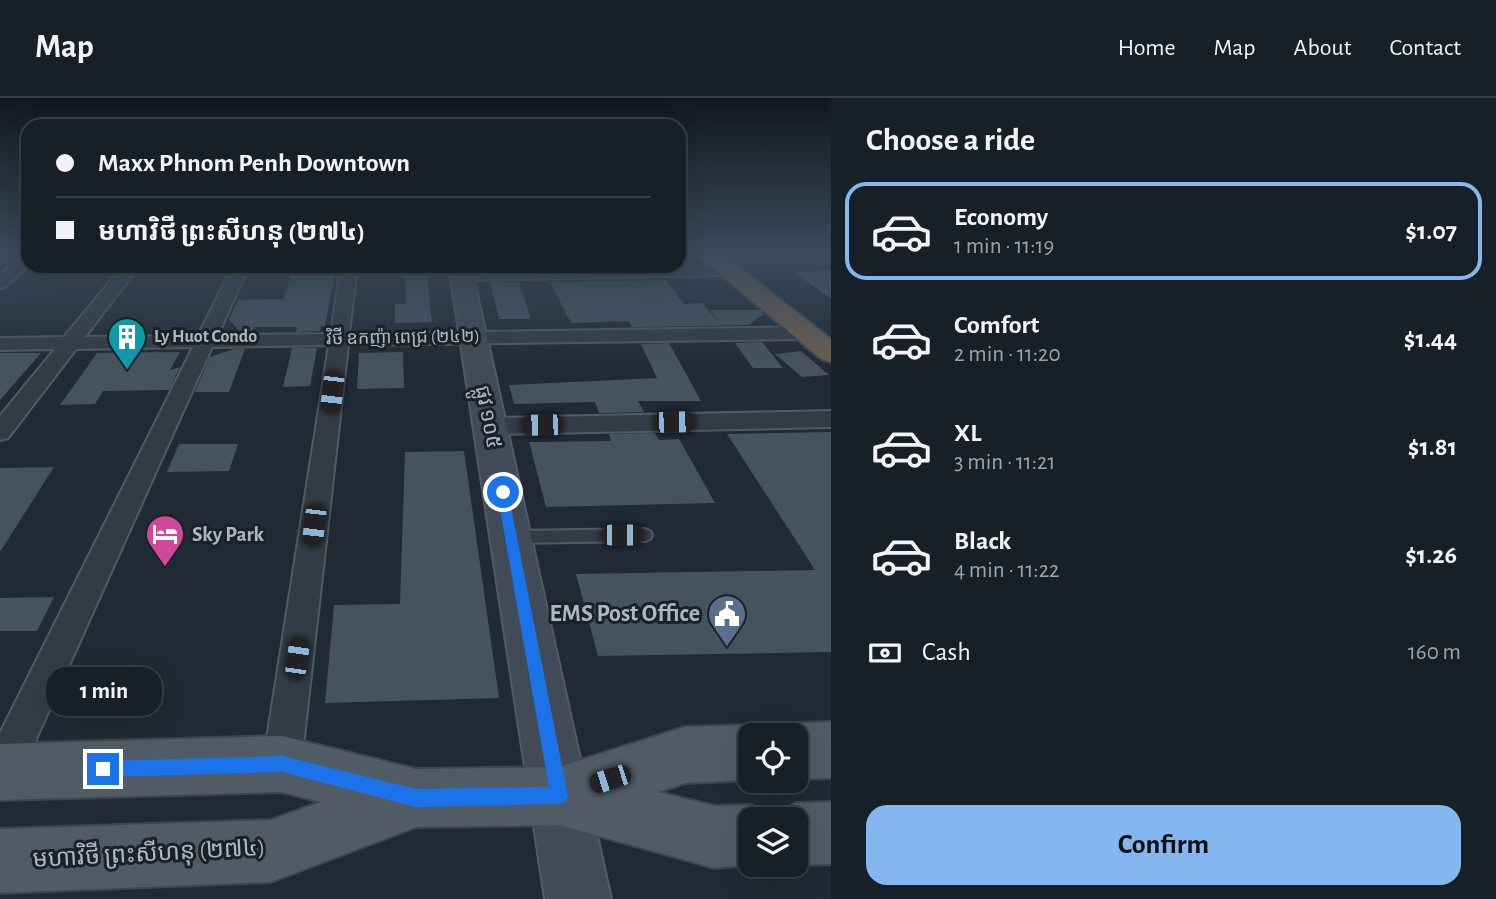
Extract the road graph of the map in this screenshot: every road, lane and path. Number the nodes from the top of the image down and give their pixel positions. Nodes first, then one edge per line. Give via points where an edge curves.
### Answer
1 (110, 292) edge
2 (228, 292) edge
3 (345, 292) edge
4 (465, 292) edge
5 (768, 292) edge
6 (819, 332) edge
7 (473, 337) junction
8 (339, 339) junction
9 (205, 341) junction
10 (70, 343) junction
11 (0, 344) edge
12 (831, 354) edge
13 (831, 419) edge
14 (490, 426) junction
15 (0, 432) edge
16 (645, 535) dead end
17 (511, 537) junction
18 (831, 750) edge
19 (808, 751) edge
20 (738, 753) edge
21 (282, 764) junction
22 (0, 772) edge
23 (559, 796) junction
24 (416, 798) junction
25 (831, 833) edge
26 (808, 834) edge
27 (738, 836) edge
28 (0, 861) edge
29 (578, 899) edge

1 - 10 street
2 - 9 street
3 - 8 street
4 - 7 street, ផ្លូវ ១០៥
5 - 6 highway
6 - 7 street, វិថី ឧកញ៉ា ពេជ្រ (២៤២)
6 - 12 highway
7 - 8 street, វិថី ឧកញ៉ា ពេជ្រ (២៤២)
7 - 14 street, ផ្លូវ ១០៥
8 - 9 street, វិថី ឧកញ៉ា ពេជ្រ (២៤២)
8 - 21 street
9 - 10 street, វិថី ឧកញ៉ា ពេជ្រ (២៤២)
9 - 22 street
10 - 11 street, វិថី ឧកញ៉ា ពេជ្រ (២៤២)
10 - 15 street
13 - 14 street
14 - 17 street, ផ្លូវ ១០៥
16 - 17 lane
17 - 23 street, ផ្លូវ ១០៥
18 - 19 main road
20 - 23 main road, មហាវិថី ព្រះសីហនុ (២៧៤) via 685,755
21 - 22 main road, មហាវិថី ព្រះសីហនុ (២៧៤)
21 - 24 main road, មហាវិថី ព្រះសីហនុ (២៧៤)
23 - 24 main road, មហាវិថី ព្រះសីហនុ (២៧៤)
23 - 27 main road, មហាវិថី ព្រះសីហនុ (២៧៤) via 715,837
23 - 29 street, ផ្លូវ ១០៥
24 - 28 main road, មហាវិថី ព្រះសីហនុ (២៧៤) via 271,850
25 - 26 main road

